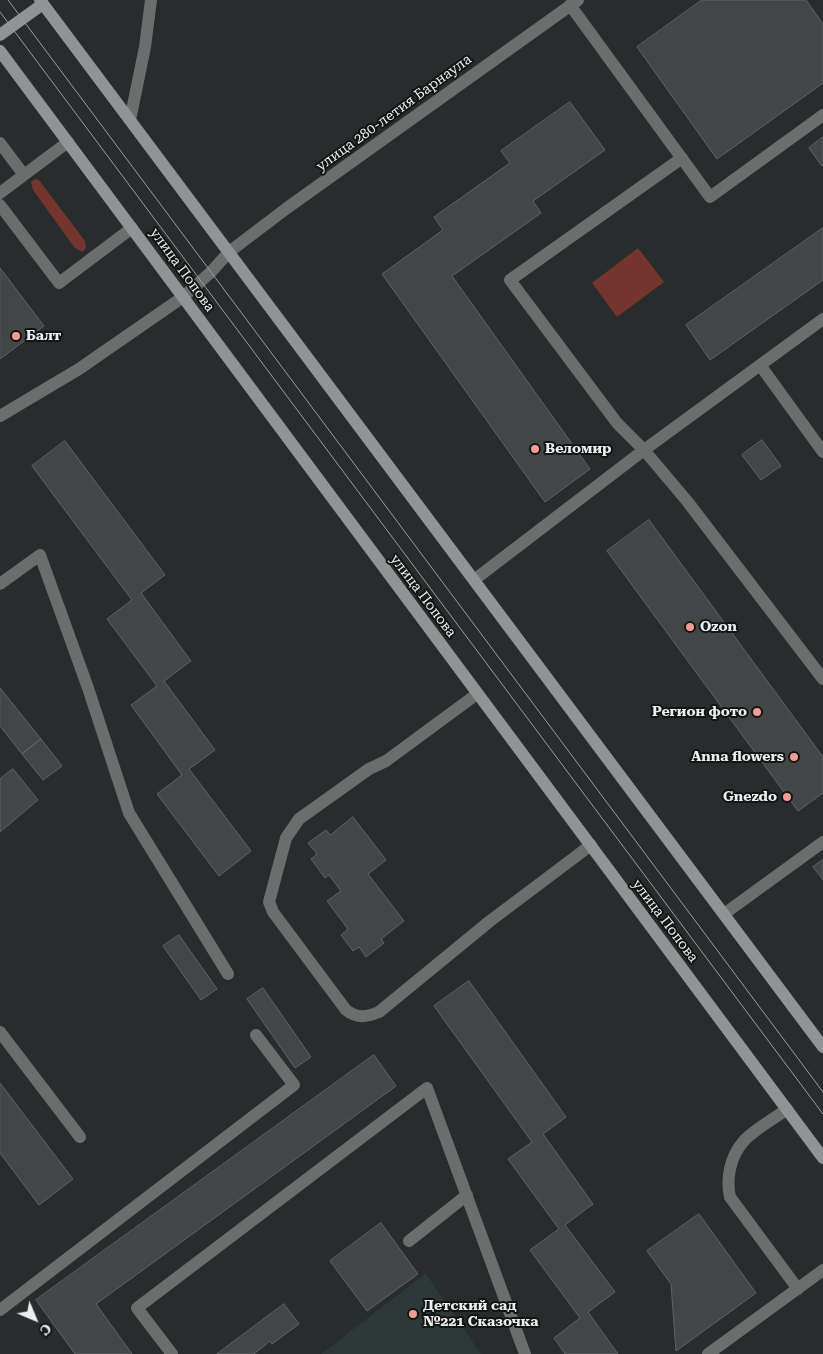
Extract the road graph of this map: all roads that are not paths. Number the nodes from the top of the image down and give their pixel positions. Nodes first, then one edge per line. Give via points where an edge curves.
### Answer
1 (151, 0) edge
2 (41, 2) edge
3 (574, 3) edge
4 (0, 35) edge
5 (0, 51) edge
6 (823, 115) edge
7 (130, 120) junction
8 (68, 142) junction
9 (0, 143) edge
10 (682, 158) junction
11 (24, 175) junction
12 (0, 194) edge
13 (0, 205) edge
14 (132, 228) junction
15 (229, 252) junction
16 (183, 297) junction
17 (823, 319) edge
18 (760, 365) junction
19 (0, 416) edge
20 (644, 450) junction
21 (823, 452) edge
22 (474, 580) junction
23 (0, 584) edge
24 (823, 679) edge
25 (477, 694) junction
26 (823, 842) edge
27 (590, 845) junction
28 (724, 914) junction
29 (228, 974) dead end
30 (0, 1032) edge
31 (256, 1035) dead end
32 (823, 1047) edge
33 (787, 1109) junction
34 (80, 1137) dead end
35 (823, 1158) edge
36 (468, 1195) junction
37 (409, 1241) dead end
38 (823, 1270) edge
39 (798, 1289) junction
40 (0, 1310) edge
41 (172, 1354) edge
42 (525, 1354) edge
43 (708, 1354) edge

1 - 7 street
2 - 4 main road
2 - 7 main road
3 - 10 street
3 - 15 street, улица 280-летия Барнаула
5 - 8 main road, улица Попова
6 - 10 street via 710,197
7 - 15 main road
8 - 11 street
8 - 14 main road, улица Попова
9 - 11 street
10 - 20 street via 510,280 617,423
11 - 12 street
13 - 14 street via 59,283
14 - 16 main road, улица Попова
15 - 16 street, улица 280-летия Барнаула
15 - 22 main road
16 - 19 street, улица 280-летия Барнаула via 79,369
16 - 25 main road, улица Попова
17 - 18 street
18 - 20 street
18 - 21 street
20 - 22 street
20 - 24 street
22 - 28 main road
23 - 29 street via 40,555 129,812
25 - 27 main road, улица Попова
25 - 27 street via 386,761 369,769 299,819 286,838 269,902 273,912 346,1010 355,1016 379,1012
26 - 28 street
27 - 33 main road, улица Попова
28 - 32 main road
30 - 34 street
31 - 40 street via 294,1086
33 - 35 main road, улица Попова
33 - 39 street via 743,1141 735,1154 728,1185 730,1197
36 - 37 street
36 - 41 street via 427,1088 137,1308
36 - 42 street
38 - 39 street
39 - 43 street

